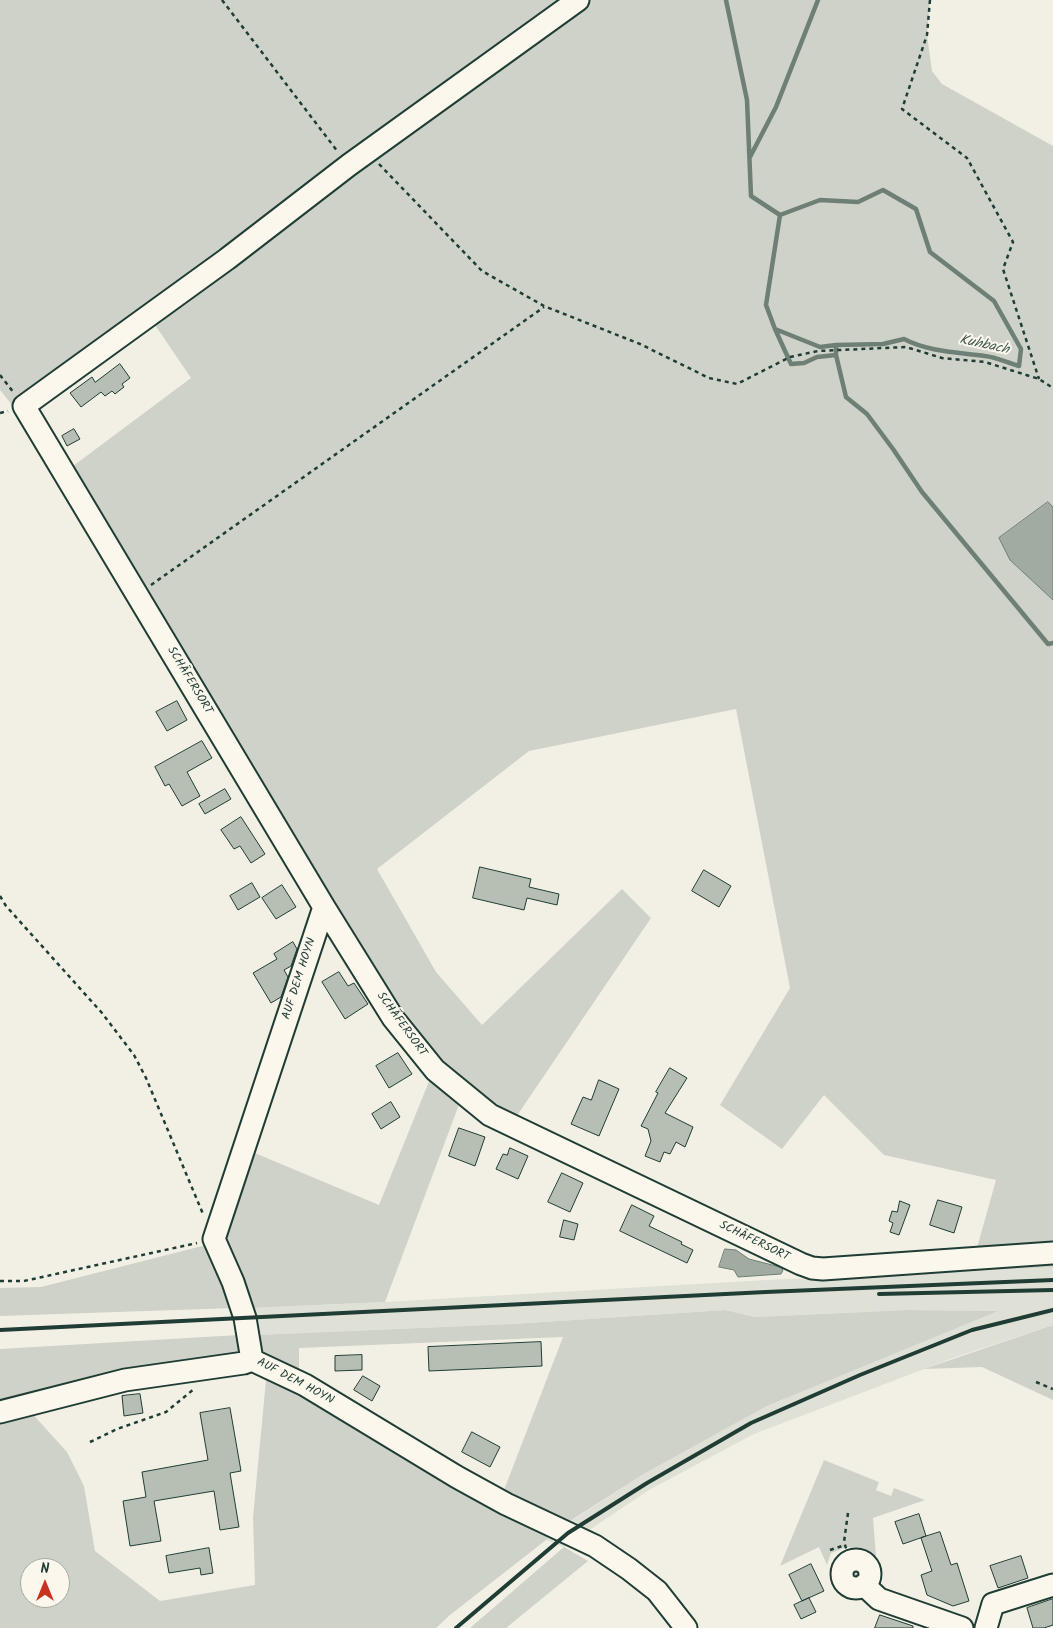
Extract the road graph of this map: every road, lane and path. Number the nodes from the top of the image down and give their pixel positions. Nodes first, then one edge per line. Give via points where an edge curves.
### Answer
1 (222, 0) edge
2 (578, 0) edge
3 (930, 0) edge
4 (368, 152) junction
5 (349, 165) junction
6 (544, 306) junction
7 (0, 375) edge
8 (1039, 379) junction
9 (1053, 388) edge
10 (24, 406) junction
11 (137, 595) junction
12 (0, 896) edge
13 (324, 907) junction
14 (214, 1239) junction
15 (1053, 1253) edge
16 (0, 1281) edge
17 (252, 1360) junction
18 (217, 1367) junction
19 (1036, 1382) dead end
20 (1053, 1389) edge
21 (0, 1412) edge
22 (90, 1442) dead end
23 (848, 1513) dead end
24 (830, 1550) dead end
25 (847, 1553) junction
26 (1053, 1585) edge
27 (686, 1628) edge
28 (962, 1628) edge
29 (986, 1628) edge

1 - 5 path
2 - 4 street
3 - 8 path via 927,35 902,109 967,158 1013,242 1003,269
4 - 5 street
4 - 6 path via 482,271
5 - 10 street
6 - 8 path via 640,344 709,378 736,384 790,357 818,352 906,347 942,358 985,362
6 - 11 path
7 - 10 path
8 - 9 path
10 - 11 street, SCHÄFERSORT
11 - 13 street, SCHÄFERSORT
12 - 14 path via 102,1013 134,1055
13 - 14 street, AUF DEM HOYN
13 - 15 street, SCHÄFERSORT via 393,1018 435,1070 490,1115 792,1260 812,1268 823,1268
14 - 16 path via 24,1281
14 - 17 street, AUF DEM HOYN via 245,1318
17 - 18 street
17 - 27 street, AUF DEM HOYN via 305,1385 506,1504 595,1546 656,1592
18 - 21 street via 125,1380
18 - 22 path via 166,1412
19 - 20 path
23 - 25 path
24 - 25 path
25 - 28 street via 841,1575 843,1581 853,1588 864,1585 879,1599
26 - 29 street via 993,1604

